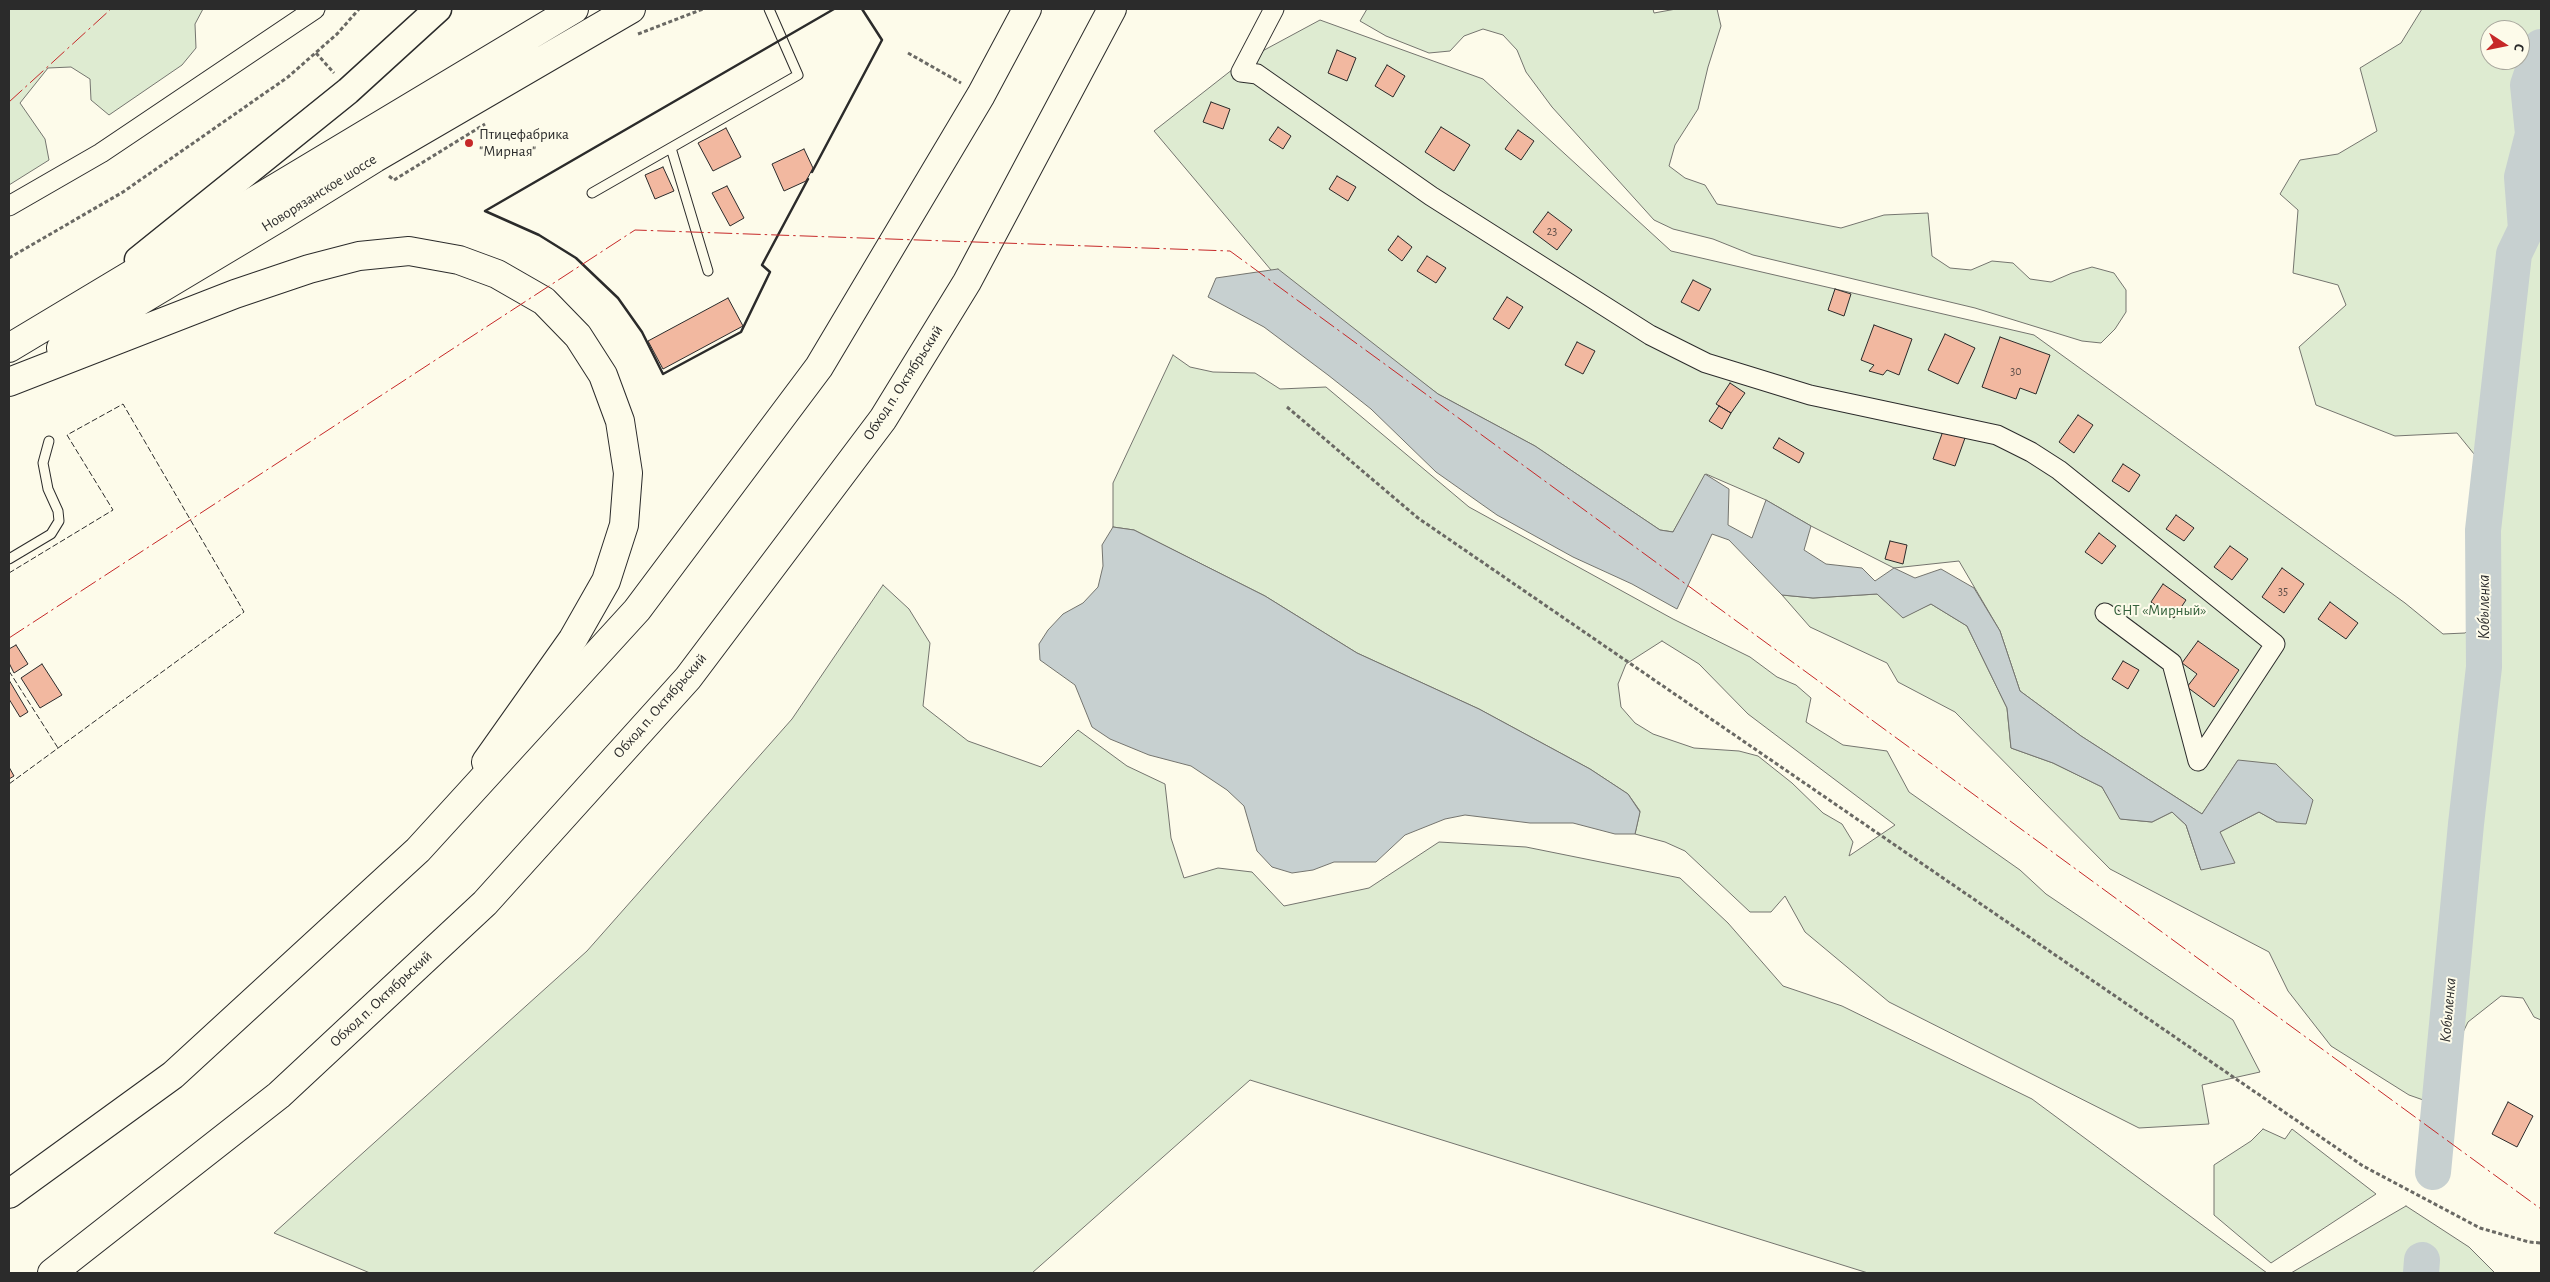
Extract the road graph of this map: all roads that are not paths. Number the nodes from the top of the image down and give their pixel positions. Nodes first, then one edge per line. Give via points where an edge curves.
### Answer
1 (316, 9) edge
2 (438, 9) edge
3 (574, 9) edge
4 (631, 9) edge
5 (769, 9) edge
6 (1027, 9) edge
7 (1112, 9) edge
8 (1274, 9) edge
9 (671, 148) junction
10 (592, 193) dead end
11 (9, 206) edge
12 (708, 272) dead end
13 (89, 300) junction
14 (9, 348) edge
15 (9, 381) edge
16 (49, 441) dead end
17 (9, 559) edge
18 (2105, 613) dead end
19 (440, 826) junction
20 (9, 1194) edge
21 (52, 1273) edge

1 - 11 street via 101,153
2 - 13 main road via 348,91
3 - 13 main road, Новорязанское шоссе
4 - 15 main road, Новорязанское шоссе via 375,158
5 - 9 lane via 798,75
6 - 19 main road via 981,94 819,367 637,610
7 - 21 main road, Обход п. Октябрьский via 967,282 882,418 688,678 485,903 279,1095
8 - 18 street via 1241,72 1256,74 1431,196 1633,324 1706,363 1810,395 1997,435 2031,452 2059,470 2275,644 2198,761 2172,662
9 - 10 lane
9 - 12 lane
13 - 14 main road, Новорязанское шоссе
15 - 19 main road via 235,294 359,256 409,251 459,260 496,274 551,308 578,336 603,375 620,421 628,473 624,525 606,581 573,639
16 - 17 lane via 44,463 58,521 51,534
19 - 20 main road via 418,850 173,1075

